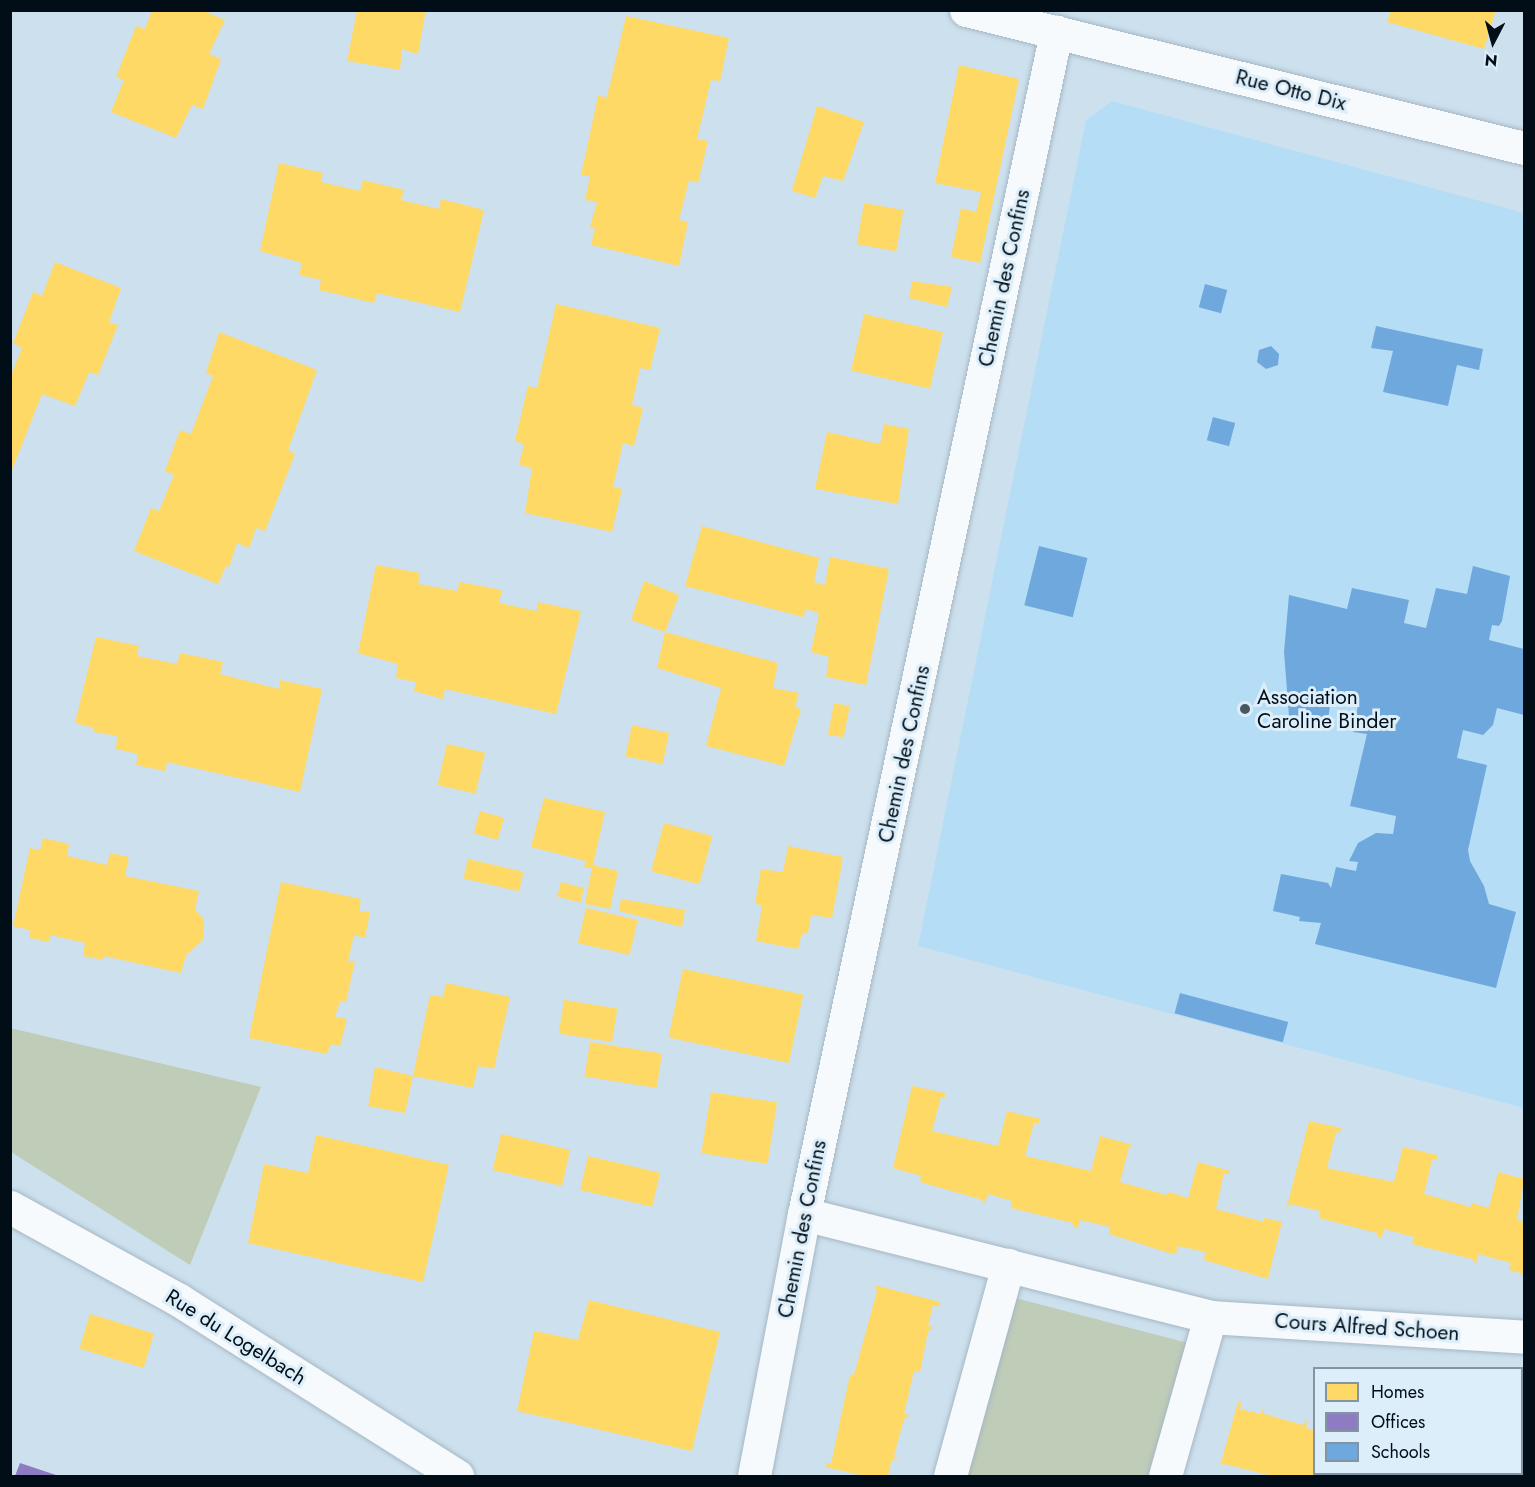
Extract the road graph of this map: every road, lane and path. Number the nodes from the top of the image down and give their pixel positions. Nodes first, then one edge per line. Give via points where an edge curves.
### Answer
1 (966, 10) edge
2 (1056, 32) junction
3 (1524, 148) edge
4 (10, 1207) edge
5 (804, 1214) junction
6 (1008, 1266) junction
7 (1210, 1317) junction
8 (1524, 1337) edge
9 (456, 1476) edge
10 (754, 1476) edge
11 (950, 1476) edge
12 (1165, 1476) edge

1 - 2 street, Rue Otto Dix
2 - 3 street, Rue Otto Dix
2 - 5 street, Chemin des Confins
4 - 9 street, Rue du Logelbach via 179,1300
5 - 6 street, Cours Alfred Schoen
5 - 10 street, Chemin des Confins
6 - 7 street, Cours Alfred Schoen
6 - 11 street
7 - 8 street, Cours Alfred Schoen
7 - 12 street

